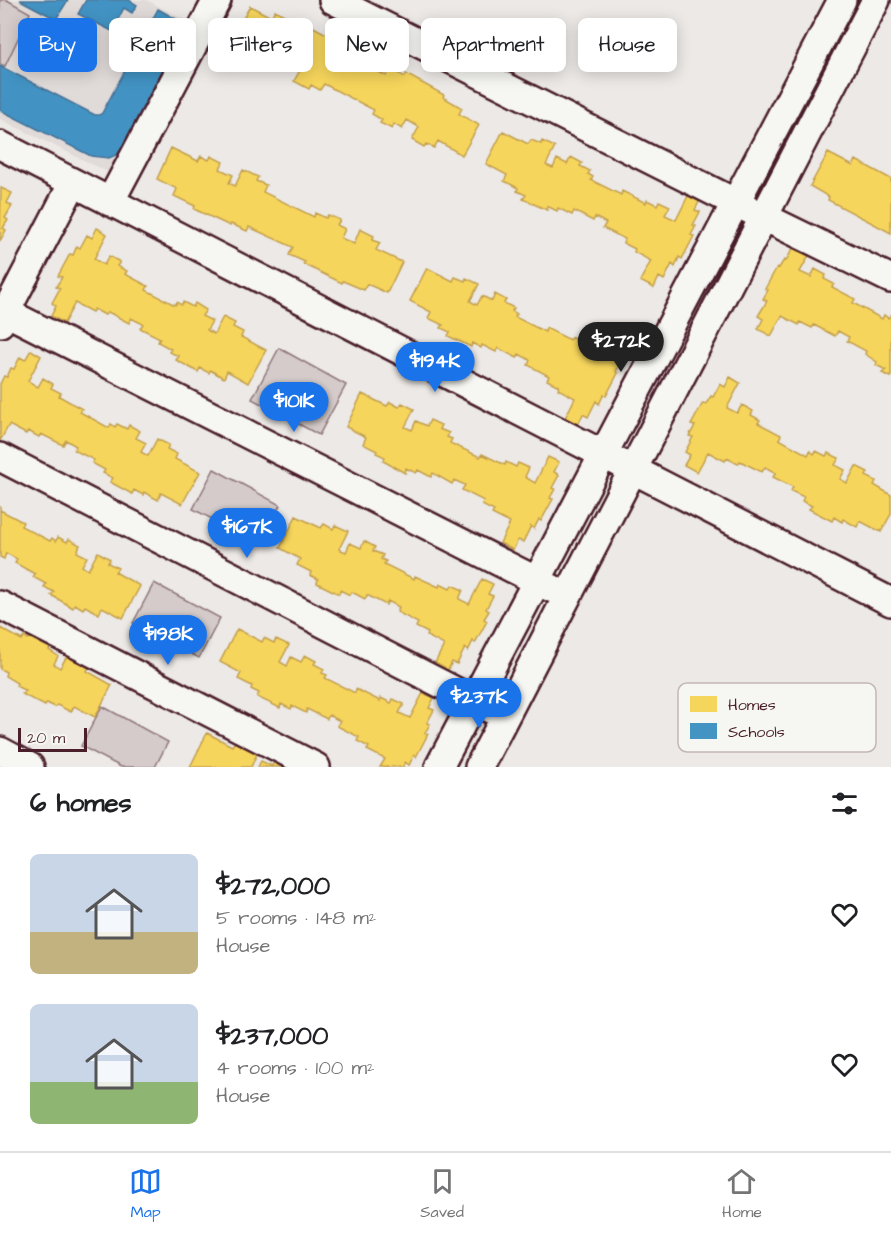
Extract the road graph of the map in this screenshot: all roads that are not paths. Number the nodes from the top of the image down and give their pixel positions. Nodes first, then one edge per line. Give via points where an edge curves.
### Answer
1 (217, 0) edge
2 (333, 0) edge
3 (842, 0) edge
4 (876, 0) edge
5 (0, 145) edge
6 (73, 183) junction
7 (110, 202) junction
8 (736, 203) junction
9 (764, 217) junction
10 (891, 279) edge
11 (2, 314) edge
12 (603, 454) junction
13 (0, 457) edge
14 (633, 470) junction
15 (537, 581) junction
16 (567, 597) junction
17 (891, 602) edge
18 (0, 605) edge
19 (474, 701) junction
20 (505, 717) junction
21 (0, 751) edge
22 (30, 767) edge
23 (316, 767) edge
24 (439, 767) edge
25 (479, 767) edge

1 - 7 street
2 - 8 street
3 - 8 street
4 - 9 street
5 - 6 street
6 - 7 street
6 - 11 street
7 - 12 street
8 - 9 street
8 - 12 street
9 - 10 street
9 - 14 street
11 - 15 street
12 - 14 street
12 - 15 street
13 - 19 street
14 - 16 street
14 - 17 street
15 - 16 street
15 - 19 street
16 - 20 street
18 - 23 street
19 - 20 street
19 - 24 street
20 - 25 street
21 - 22 street

